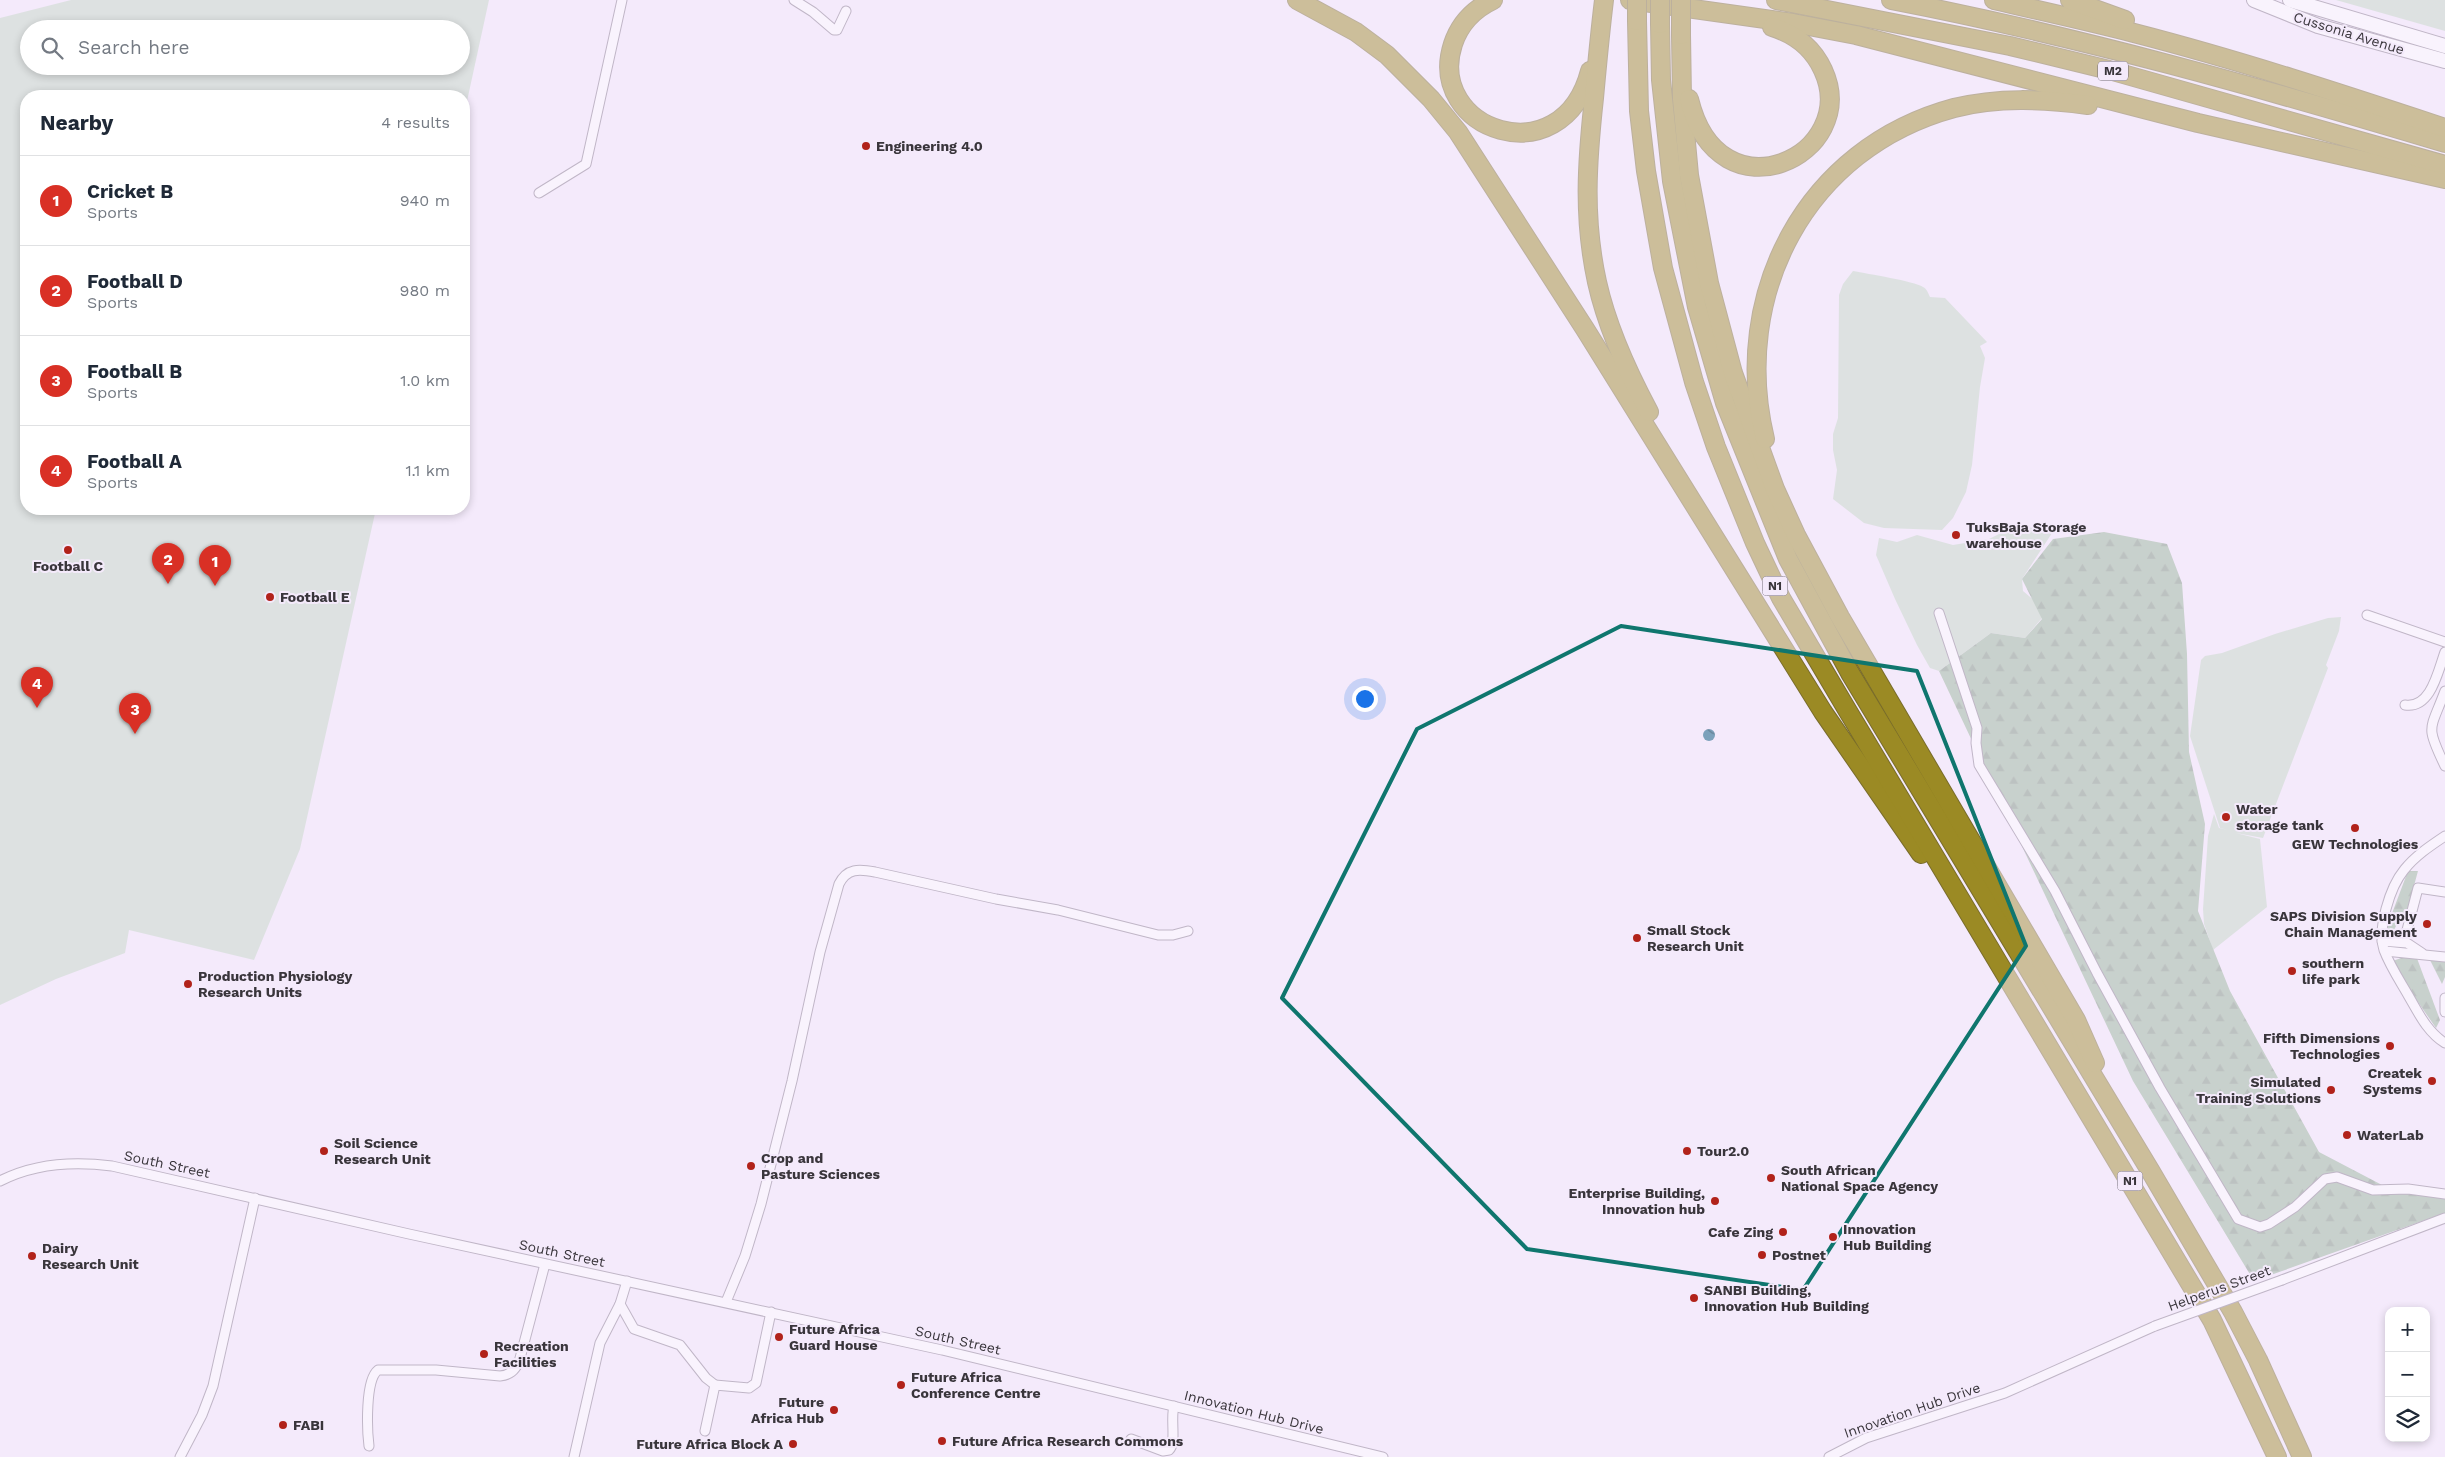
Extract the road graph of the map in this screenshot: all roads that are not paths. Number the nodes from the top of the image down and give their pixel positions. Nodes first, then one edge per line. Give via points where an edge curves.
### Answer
1 (622, 0) edge
2 (794, 0) edge
3 (1296, 0) edge
4 (1493, 0) edge
5 (1604, 0) edge
6 (1630, 0) edge
7 (1637, 0) edge
8 (1660, 0) edge
9 (1776, 0) edge
10 (1890, 0) edge
11 (1994, 0) edge
12 (2070, 0) edge
13 (2254, 0) edge
14 (2290, 0) edge
15 (1680, 4) edge
16 (846, 11) dead end
17 (1601, 21) junction
18 (1681, 37) junction
19 (2445, 46) edge
20 (2445, 61) edge
21 (2298, 80) junction
22 (2198, 123) junction
23 (2445, 128) edge
24 (2445, 143) edge
25 (2445, 165) edge
26 (2445, 179) edge
27 (539, 193) dead end
28 (1801, 543) junction
29 (1722, 549) junction
30 (1939, 613) dead end
31 (2367, 615) dead end
32 (2445, 642) edge
33 (2445, 652) edge
34 (2445, 691) edge
35 (2406, 705) dead end
36 (2445, 766) edge
37 (2445, 836) edge
38 (2445, 892) edge
39 (1188, 931) dead end
40 (2406, 934) dead end
41 (2382, 941) junction
42 (2385, 951) junction
43 (2422, 953) junction
44 (2445, 957) edge
45 (2445, 998) edge
46 (2445, 1012) edge
47 (2445, 1043) edge
48 (2101, 1089) junction
49 (2076, 1090) junction
50 (0, 1181) edge
51 (2445, 1194) edge
52 (255, 1198) junction
53 (2445, 1218) edge
54 (545, 1264) junction
55 (626, 1281) junction
56 (726, 1302) junction
57 (620, 1304) junction
58 (771, 1312) junction
59 (715, 1385) junction
60 (1118, 1393) joint
61 (2005, 1393) joint
62 (1174, 1406) junction
63 (705, 1431) dead end
64 (1131, 1439) dead end
65 (369, 1446) dead end
66 (1157, 1453) edge
67 (180, 1457) edge
68 (574, 1457) edge
69 (1383, 1457) edge
70 (1829, 1457) edge
71 (2277, 1457) edge
72 (2302, 1457) edge

1 - 27 street via 586,164
2 - 16 street via 834,30 837,30
3 - 29 highway via 1356,32 1387,55 1454,126
4 - 17 highway via 1473,12 1460,27 1451,51 1450,66 1455,92 1467,110 1483,122 1507,132 1540,130 1573,108 1588,79
5 - 17 highway
6 - 15 highway
7 - 49 highway, N1, bridge via 1640,120 1663,268 1694,382 1736,502 1781,598
8 - 48 highway, N1, bridge via 1661,80 1672,181 1697,307 1725,403 1768,512 1788,560 1850,673
9 - 25 highway, M2 via 2002,44 2100,68
10 - 24 highway, M2 via 2130,53
11 - 21 highway via 2135,33
12 - 21 highway via 2267,66
13 - 20 main road, Cussonia Avenue via 2318,26
14 - 19 main road, Cussonia Avenue
15 - 18 highway, bridge
15 - 18 highway via 1768,26 1789,33 1804,44 1820,65 1828,89 1828,112 1816,137 1800,154 1785,163 1770,166 1736,163 1720,154 1704,139 1693,114 1687,92
15 - 22 highway via 1856,35
17 - 29 highway via 1586,187 1589,236 1597,284 1628,371
18 - 28 highway via 1682,99 1689,175 1709,283 1754,436
21 - 23 highway
22 - 26 highway
22 - 28 highway via 2055,101 1984,102 1952,109 1904,127 1866,150 1829,182 1806,210 1780,256 1766,289 1756,346 1757,394 1763,430 1778,484
28 - 48 highway via 1879,686 2076,1020 2091,1052
29 - 49 highway via 1823,712 1953,903 2051,1064
30 - 51 street via 1977,728 1979,765 2055,891 2160,1088 2238,1219 2260,1227 2268,1224 2325,1180 2337,1178 2373,1190 2408,1189
31 - 32 street
33 - 35 street via 2424,700 2418,705
34 - 36 street via 2430,730
37 - 41 street via 2418,855 2401,874 2382,924
38 - 40 street via 2418,888
39 - 56 street via 1158,935 1058,910 875,872 858,870 844,875 820,952 761,1204
41 - 42 street
41 - 43 street via 2407,943
42 - 43 street
42 - 47 street via 2425,1023
43 - 44 street
45 - 46 street
48 - 72 highway, N1 via 2258,1360
49 - 71 highway, N1 via 2212,1320
50 - 52 street, South Street via 52,1164 90,1164 132,1170
52 - 54 street, South Street
52 - 67 street via 213,1386 202,1416
53 - 61 street, Helperus Street, bridge via 2155,1326
54 - 55 street, South Street
54 - 65 street via 519,1362 511,1373 500,1376 436,1370 378,1370 373,1376 367,1416
55 - 56 street, South Street
55 - 57 street
56 - 58 street, South Street
57 - 59 street via 634,1329 680,1345
57 - 68 street via 600,1343
58 - 59 street via 755,1386
58 - 60 street, South Street
59 - 63 street
60 - 62 street, Innovation Hub Drive
61 - 70 street, Innovation Hub Drive via 1866,1438
62 - 66 street via 1172,1448
62 - 69 street, Innovation Hub Drive
64 - 66 street

